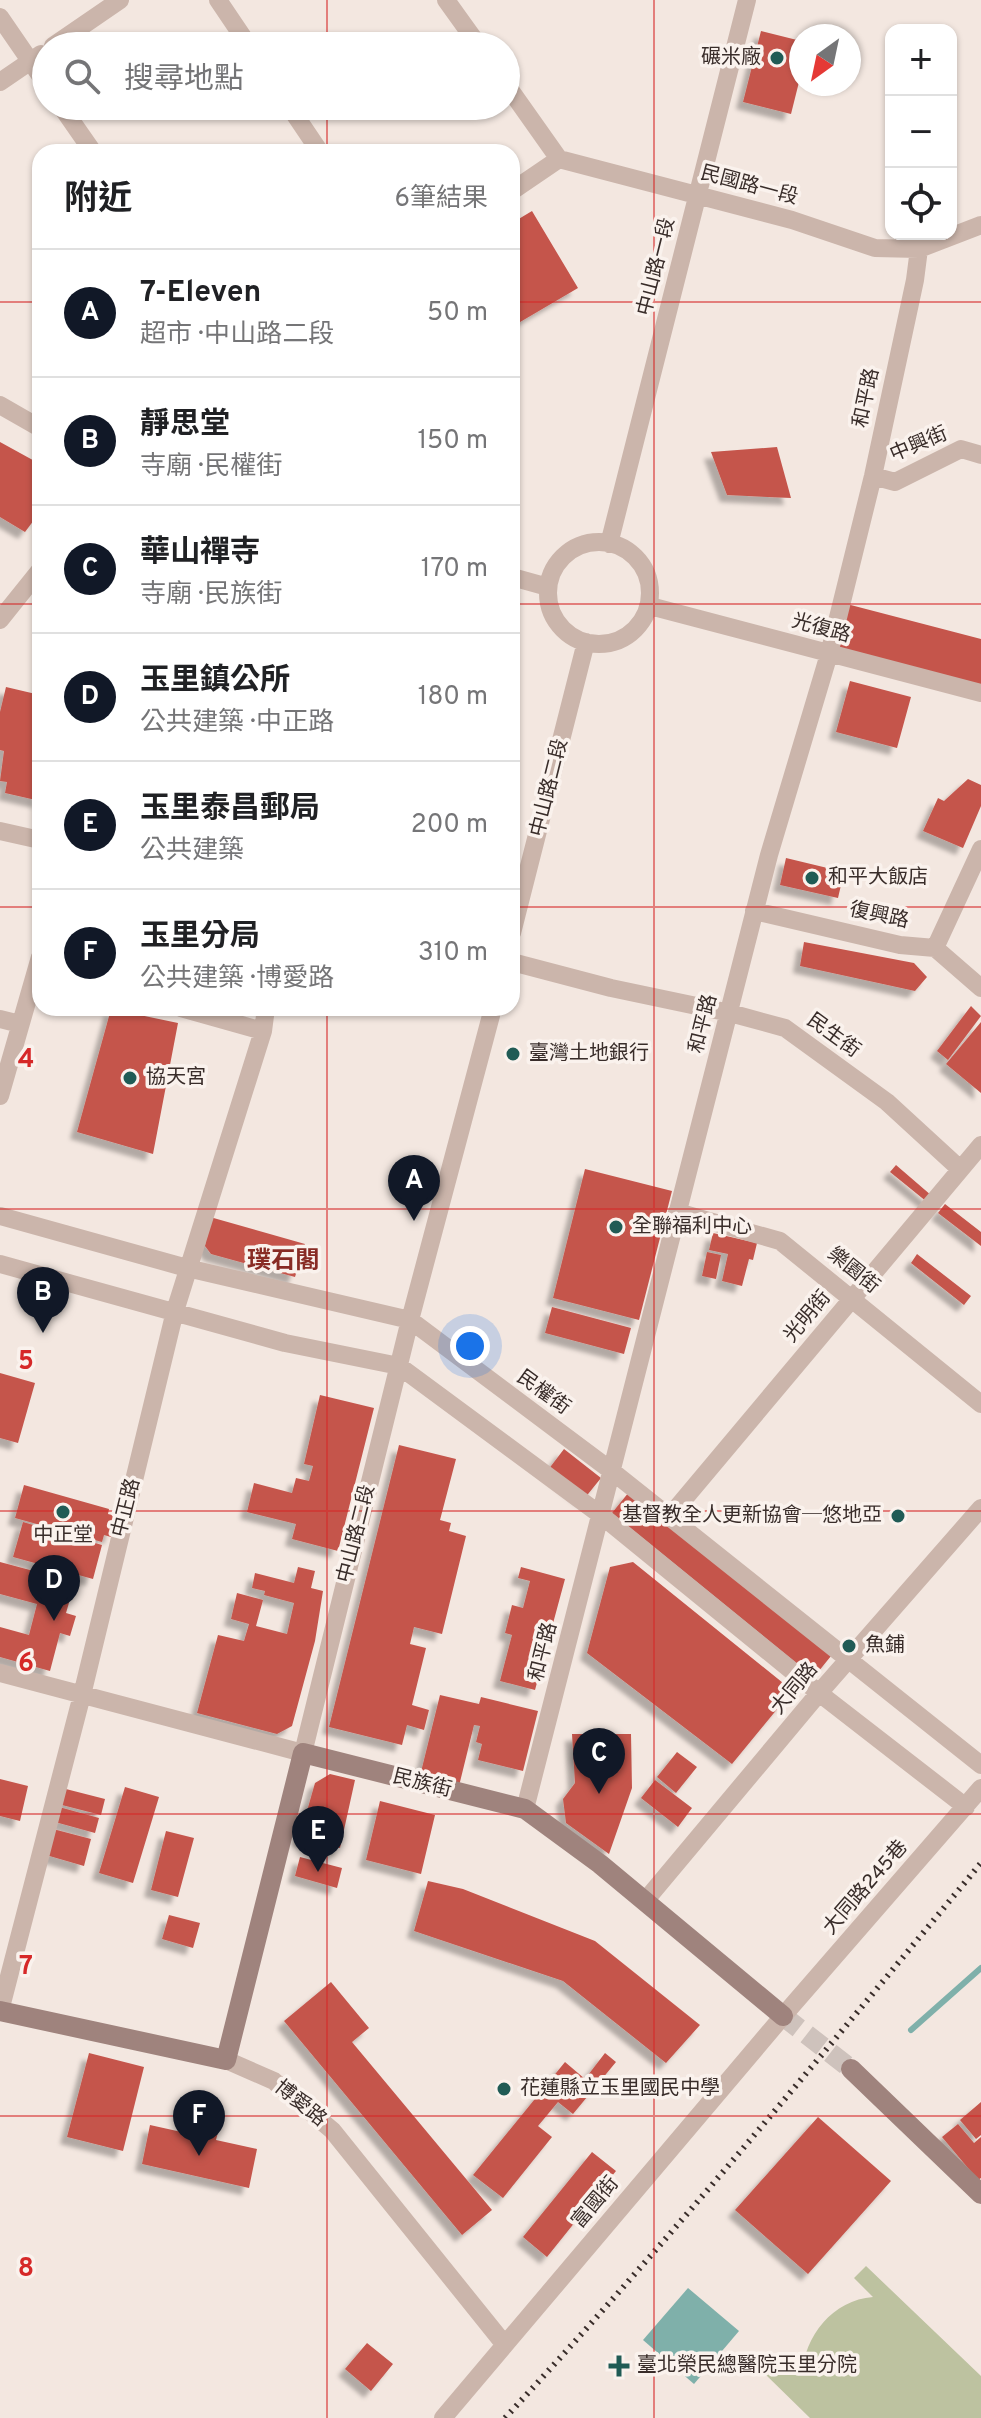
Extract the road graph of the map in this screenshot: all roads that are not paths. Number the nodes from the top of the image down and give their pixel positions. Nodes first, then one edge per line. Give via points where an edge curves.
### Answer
1 (120, 0) edge
2 (218, 0) edge
3 (446, 0) edge
4 (747, 0) edge
5 (0, 17) edge
6 (73, 32) edge
7 (240, 32) edge
8 (469, 32) edge
9 (32, 50) edge
10 (32, 60) edge
11 (0, 82) edge
12 (520, 104) edge
13 (71, 120) edge
14 (298, 120) edge
15 (87, 144) edge
16 (315, 144) edge
17 (559, 159) junction
18 (520, 186) edge
19 (698, 195) junction
20 (981, 225) edge
21 (919, 249) junction
22 (0, 405) edge
23 (32, 423) edge
24 (981, 455) edge
25 (873, 476) junction
26 (609, 544) junction
27 (520, 579) edge
28 (32, 580) edge
29 (548, 587) junction
30 (650, 606) junction
31 (0, 619) edge
32 (586, 642) junction
33 (829, 654) junction
34 (981, 693) edge
35 (0, 831) edge
36 (32, 838) edge
37 (981, 849) edge
38 (520, 902) edge
39 (754, 911) junction
40 (935, 948) junction
41 (520, 964) edge
42 (32, 987) edge
43 (981, 988) edge
44 (730, 1013) junction
45 (210, 1016) edge
46 (265, 1016) edge
47 (491, 1016) edge
48 (0, 1019) edge
49 (20, 1024) junction
50 (263, 1031) junction
51 (0, 1096) edge
52 (981, 1145) edge
53 (960, 1169) junction
54 (677, 1212) junction
55 (0, 1216) edge
56 (0, 1264) edge
57 (187, 1268) junction
58 (852, 1299) junction
59 (175, 1311) junction
60 (410, 1320) junction
61 (399, 1366) junction
62 (981, 1404) edge
63 (613, 1472) junction
64 (981, 1508) edge
65 (602, 1516) junction
66 (669, 1517) junction
67 (848, 1661) junction
68 (0, 1673) edge
69 (819, 1693) junction
70 (82, 1695) junction
71 (303, 1753) junction
72 (981, 1765) edge
73 (981, 1788) edge
74 (966, 1807) junction
75 (525, 1809) junction
76 (645, 1901) junction
77 (0, 2011) edge
78 (783, 2016) junction
79 (226, 2060) junction
80 (851, 2069) tunnel mouth
81 (981, 2194) edge
82 (505, 2345) junction
83 (443, 2418) edge

1 - 6 street
2 - 7 street
3 - 8 street
4 - 19 street, 中山路一段
5 - 9 street
10 - 11 street
12 - 17 street
13 - 15 street
14 - 16 street
17 - 18 street
17 - 19 street, 民國路一段
19 - 21 street, 民國路一段 via 875,248
19 - 26 street, 中山路一段
20 - 21 street, 民國路一段
21 - 25 street, 和平路
22 - 23 street
24 - 25 street, 中興街 via 961,449 895,482
25 - 33 street, 和平路
26 - 29 street via 587,544 565,555 554,567
26 - 30 street via 628,551 640,564
27 - 29 street
28 - 31 street
29 - 32 street via 557,622
30 - 32 street via 624,638 608,644
30 - 33 street, 光復路
32 - 38 street, 中山路二段
33 - 34 street, 光復路
33 - 39 street, 和平路
35 - 36 street
37 - 40 street
39 - 40 street, 復興路 via 900,945
39 - 44 street, 和平路
40 - 43 street
41 - 44 street, 民生街
42 - 49 street
44 - 53 street, 民生街 via 785,1028 887,1102
44 - 54 street, 和平路
45 - 50 street
46 - 50 street, 中正路
47 - 60 street, 中山路二段
48 - 49 street
49 - 51 street
50 - 57 street, 中正路
52 - 53 street, 光明街
53 - 58 street, 光明街
54 - 58 street, 樂園街 via 780,1241
54 - 63 street, 和平路
55 - 57 street, 民權街
56 - 59 street
57 - 59 street, 中正路
57 - 60 street, 民權街
58 - 62 street, 樂園街
58 - 66 street, 光明街
59 - 61 street via 285,1343
59 - 70 street, 中正路
60 - 61 street, 中山路二段
60 - 63 street, 民權街
61 - 65 street
61 - 71 street, 中山路二段
63 - 65 street, 和平路
63 - 66 street, 民權街
64 - 67 street, 大同路
65 - 69 street
65 - 75 street, 和平路
66 - 67 street, 民權街
67 - 69 street, 大同路
67 - 72 street, 民權街
68 - 70 street, 民族街
69 - 74 street
69 - 76 street, 大同路
70 - 71 street, 民族街
70 - 77 street, 中正路
71 - 75 street, 民族街
71 - 79 street, 中山路二段
73 - 74 street, 大同路245巷
74 - 78 street, 大同路245巷
75 - 76 street, 民族街
76 - 78 street, 民族街
77 - 79 street, 博愛路
78 - 82 street, 富國街
79 - 82 street, 博愛路 via 274,2081 332,2130
80 - 81 street
82 - 83 street, 富國街

